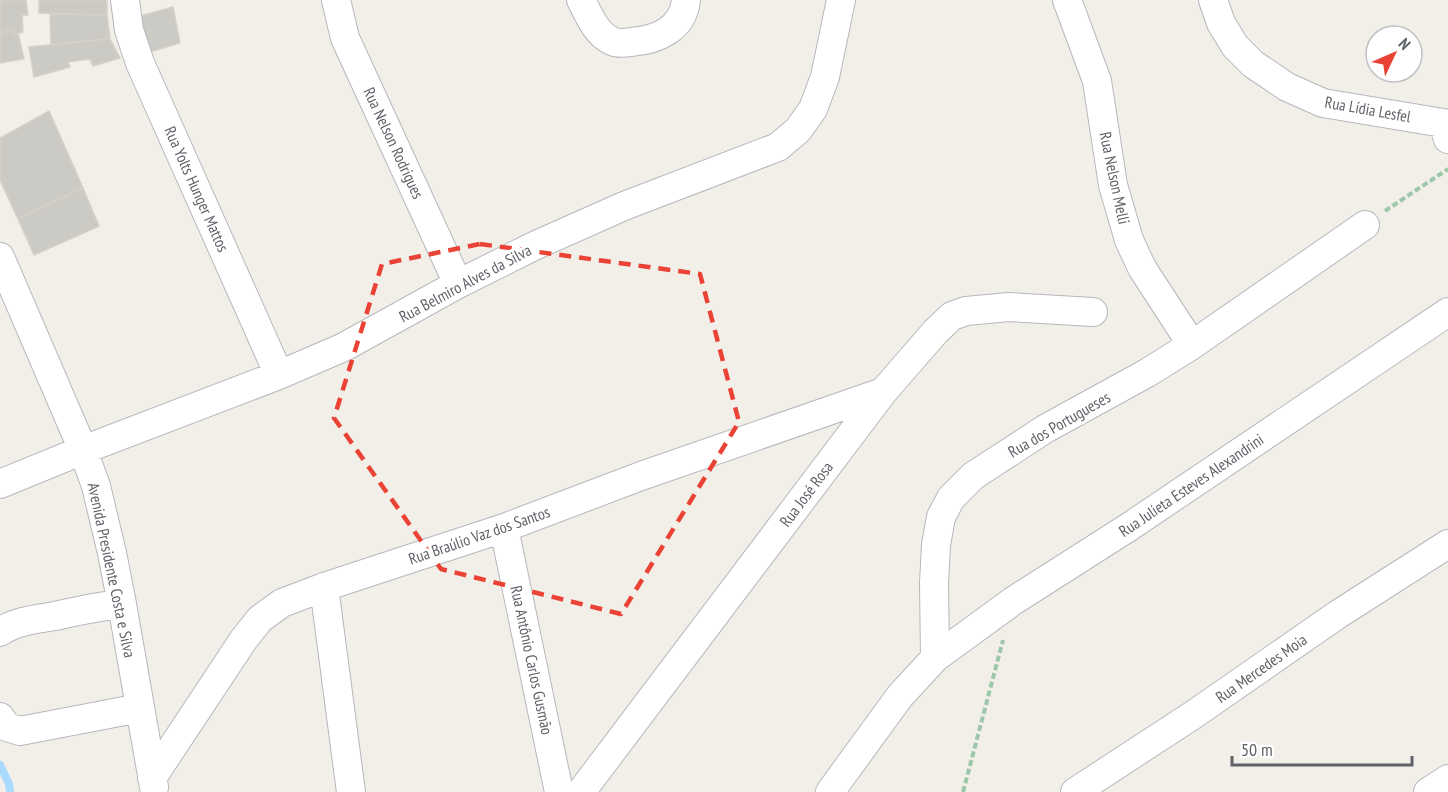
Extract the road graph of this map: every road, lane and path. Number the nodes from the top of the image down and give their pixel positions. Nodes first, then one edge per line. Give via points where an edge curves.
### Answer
1 (125, 0) edge
2 (336, 0) edge
3 (581, 0) edge
4 (686, 0) edge
5 (841, 0) edge
6 (1067, 0) edge
7 (1214, 0) edge
8 (1448, 139) edge
9 (1448, 170) edge
10 (1365, 225) joint
11 (0, 257) edge
12 (458, 284) junction
13 (1093, 312) dead end
14 (1448, 312) edge
15 (1192, 345) junction
16 (279, 375) junction
17 (883, 392) junction
18 (83, 450) junction
19 (0, 484) edge
20 (504, 528) junction
21 (1448, 544) edge
22 (324, 587) junction
23 (1013, 601) junction
24 (122, 604) junction
25 (0, 632) edge
26 (935, 658) junction
27 (140, 708) junction
28 (0, 717) edge
29 (1448, 779) edge
30 (153, 785) edge
31 (351, 792) edge
32 (559, 792) edge
33 (581, 792) edge
34 (830, 792) edge
35 (963, 792) edge
36 (1075, 792) edge
37 (1428, 792) edge

1 - 16 street, Rua Yolts Hunger Mattos via 129,30 140,63
2 - 12 street, Rua Nelson Rodrigues via 345,38
3 - 4 street via 596,28 612,41 622,43 660,36 682,15
5 - 12 street, Rua Belmiro Alves da Silva via 825,77 813,109 798,130 778,147 624,206
6 - 15 street, Rua Nelson Melli via 1097,81 1113,185 1129,240 1142,268
7 - 8 street, Rua Lídia Lesfel via 1221,23 1235,46 1252,64 1287,87 1323,103 1443,123
9 - 10 path
10 - 15 street, Rua dos Portugueses
11 - 18 street, Avenida Presidente Costa e Silva
12 - 16 street, Rua Belmiro Alves da Silva via 344,347
13 - 17 street, Rua José Rosa via 1010,307 952,316
14 - 23 street, Rua Julieta Esteves Alexandrini via 1130,527
15 - 26 street, Rua dos Portugueses via 1045,429 973,476 951,498 941,517 936,545
16 - 18 street, Rua Belmiro Alves da Silva
17 - 20 street, Rua Braúlio Vaz dos Santos
17 - 33 street, Rua José Rosa
18 - 19 street, Rua Belmiro Alves da Silva
18 - 24 street, Avenida Presidente Costa e Silva via 96,486
20 - 22 street, Rua Braúlio Vaz dos Santos
20 - 32 street, Rua Antônio Carlos Gusmão
21 - 36 street, Rua Mercedes Moia
22 - 30 street, Rua Braúlio Vaz dos Santos via 282,603 260,619
22 - 31 street
23 - 26 street, Rua Julieta Esteves Alexandrini
23 - 35 path
24 - 25 street via 20,623
24 - 27 street, Avenida Presidente Costa e Silva
26 - 34 street via 900,696
27 - 28 street via 20,731 7,727
27 - 30 street, Avenida Presidente Costa e Silva
29 - 37 street

